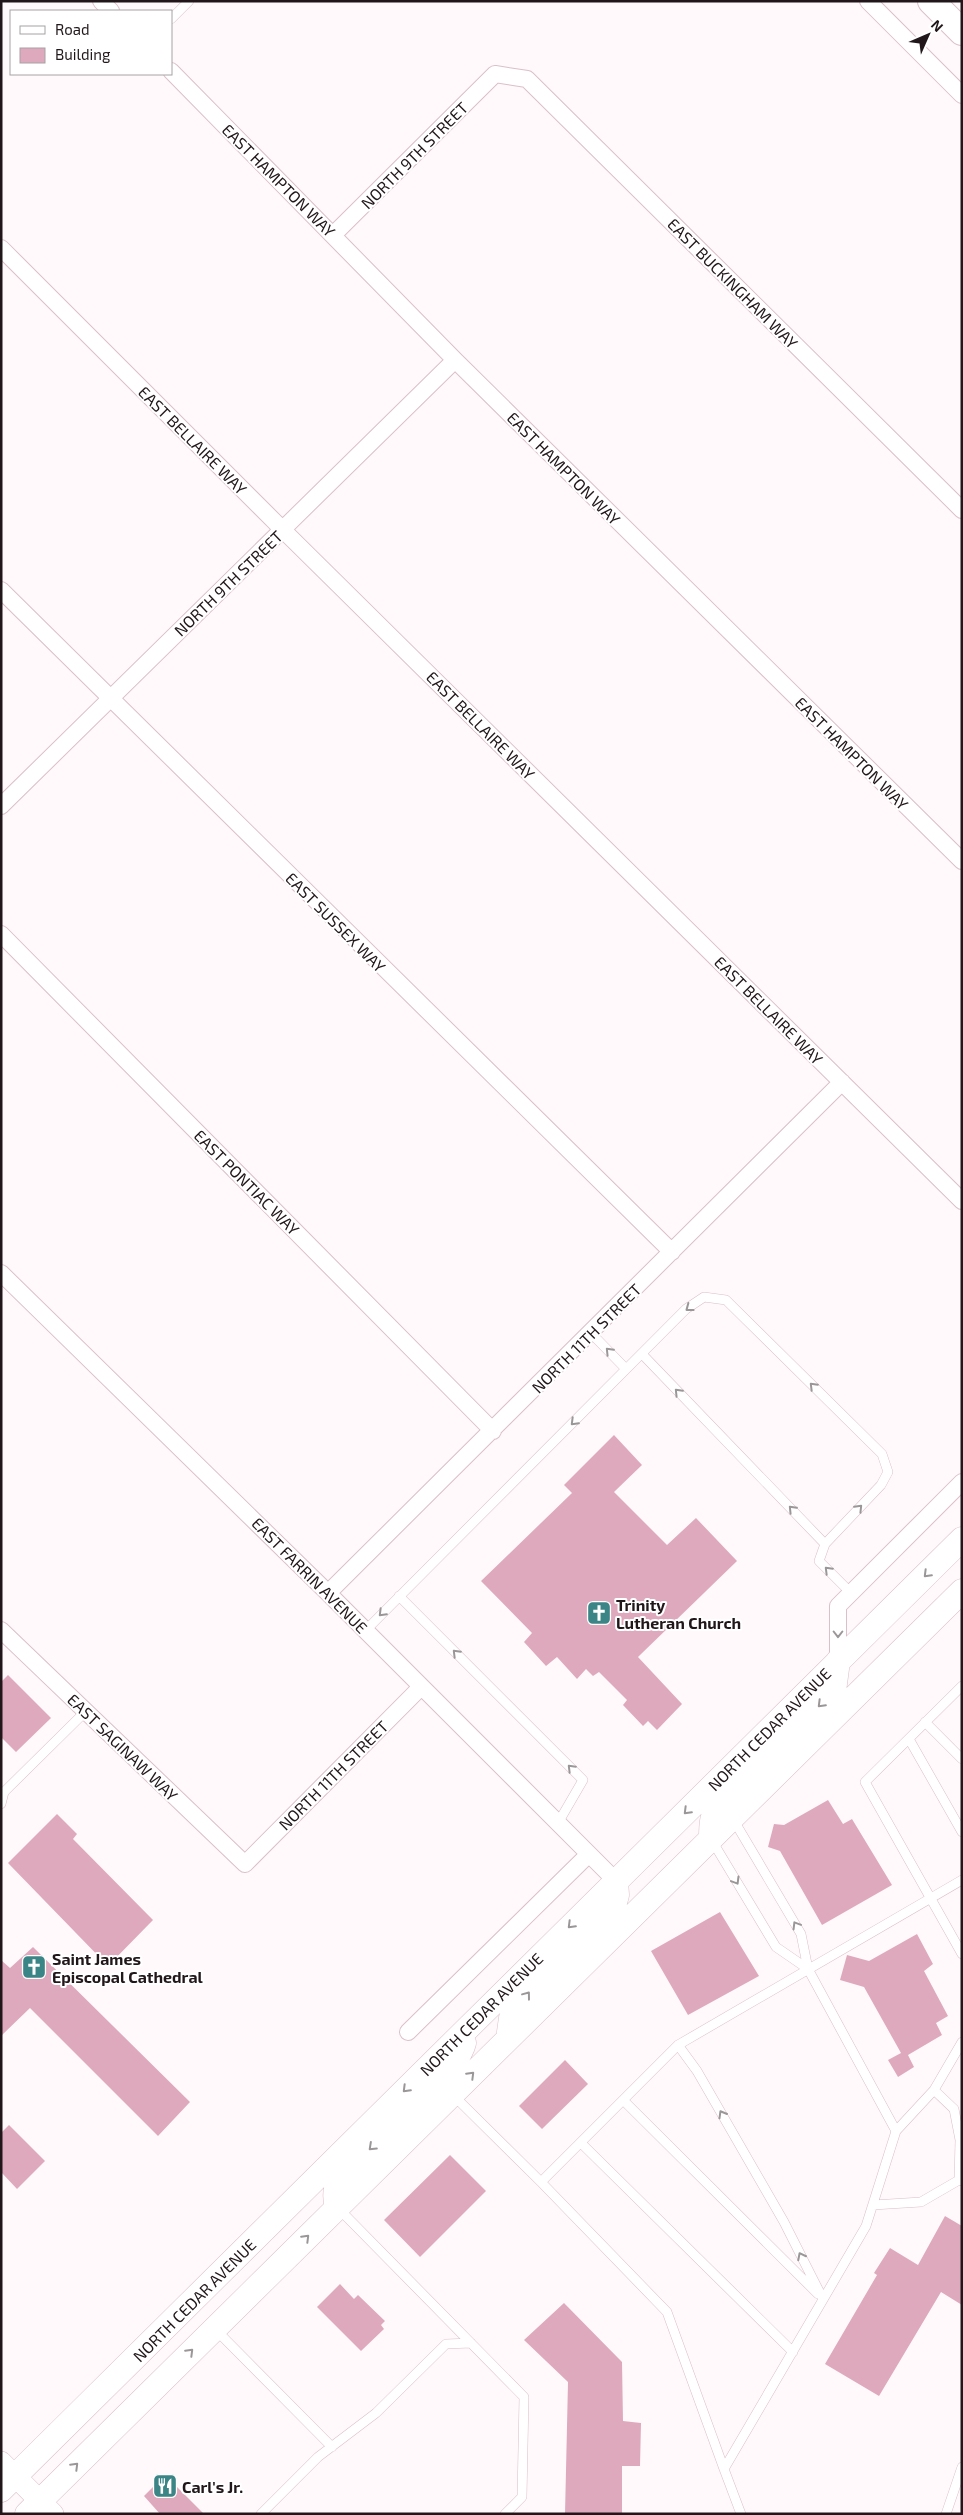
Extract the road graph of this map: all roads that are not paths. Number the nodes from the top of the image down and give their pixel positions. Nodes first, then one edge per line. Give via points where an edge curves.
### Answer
1 (101, 1) edge
2 (189, 1) edge
3 (868, 1) edge
4 (931, 1) edge
5 (110, 10) edge
6 (172, 18) edge
7 (962, 32) edge
8 (172, 72) edge
9 (495, 74) joint
10 (962, 95) edge
11 (333, 235) junction
12 (1, 248) edge
13 (455, 360) junction
14 (962, 510) edge
15 (283, 530) junction
16 (1, 590) edge
17 (109, 699) junction
18 (1, 806) edge
19 (962, 861) edge
20 (1, 934) edge
21 (842, 1082) junction
22 (962, 1201) edge
23 (672, 1252) junction
24 (1, 1273) edge
25 (591, 1333) junction
26 (642, 1354) junction
27 (626, 1369) junction
28 (493, 1431) junction
29 (962, 1482) edge
30 (962, 1539) edge
31 (826, 1544) junction
32 (962, 1591) edge
33 (328, 1593) junction
34 (851, 1593) junction
35 (399, 1596) junction
36 (1, 1630) edge
37 (366, 1630) junction
38 (838, 1661) junction
39 (962, 1686) edge
40 (421, 1687) junction
41 (86, 1711) junction
42 (925, 1722) junction
43 (909, 1739) junction
44 (962, 1759) edge
45 (1, 1804) edge
46 (732, 1817) junction
47 (558, 1823) junction
48 (962, 1832) edge
49 (710, 1839) junction
50 (589, 1854) junction
51 (245, 1864) joint
52 (962, 1880) edge
53 (616, 1881) junction
54 (930, 1898) junction
55 (962, 1954) edge
56 (808, 1969) junction
57 (466, 2030) junction
58 (408, 2032) dead end
59 (508, 2038) junction
60 (962, 2042) edge
61 (678, 2045) junction
62 (934, 2090) junction
63 (452, 2094) junction
64 (623, 2100) junction
65 (896, 2132) junction
66 (581, 2142) junction
67 (960, 2180) edge
68 (541, 2182) junction
69 (873, 2205) junction
70 (337, 2207) junction
71 (823, 2299) junction
72 (214, 2328) junction
73 (471, 2343) junction
74 (793, 2352) junction
75 (332, 2447) junction
76 (962, 2467) edge
77 (724, 2469) junction
78 (6, 2476) edge
79 (40, 2509) edge
80 (260, 2514) edge
81 (505, 2514) edge
82 (742, 2514) edge
83 (946, 2514) edge

1 - 5 street
2 - 6 lane
3 - 10 street
4 - 7 main road
8 - 11 street, EAST HAMPTON WAY
9 - 11 street, NORTH 9TH STREET
9 - 14 street, EAST BUCKINGHAM WAY via 527,79
11 - 13 street, EAST HAMPTON WAY
12 - 15 street, EAST BELLAIRE WAY
13 - 15 street, NORTH 9TH STREET
13 - 19 street, EAST HAMPTON WAY
15 - 17 street, NORTH 9TH STREET
15 - 21 street, EAST BELLAIRE WAY
16 - 17 street, EAST SUSSEX WAY
17 - 18 street, NORTH 9TH STREET
17 - 23 street, EAST SUSSEX WAY
20 - 28 street, EAST PONTIAC WAY
21 - 22 street, EAST BELLAIRE WAY
21 - 23 street, NORTH 11TH STREET
23 - 25 street, NORTH 11TH STREET
24 - 33 street, EAST FARRIN AVENUE
27 -> 25 lane
25 - 28 street, NORTH 11TH STREET
26 - 27 lane
31 -> 26 lane
31 -> 26 lane via 881,1485 888,1472 882,1454 726,1300 704,1297 686,1309
27 -> 35 lane
28 - 33 street, NORTH 11TH STREET
29 - 34 street
30 -> 38 main road, NORTH CEDAR AVENUE
34 -> 31 lane via 819,1561
32 - 46 main road, NORTH CEDAR AVENUE
33 - 37 street, EAST FARRIN AVENUE
34 -> 38 street via 838,1606
35 -> 37 lane
47 -> 35 lane via 583,1780
36 - 41 street, EAST SAGINAW WAY
37 - 40 street, EAST FARRIN AVENUE
38 -> 49 main road via 834,1691 720,1803 711,1821
38 -> 53 main road, NORTH CEDAR AVENUE
39 - 42 lane
40 - 47 street, EAST FARRIN AVENUE
40 - 51 street, NORTH 11TH STREET
41 - 45 lane via 4,1792
41 - 51 street, EAST SAGINAW WAY
42 - 43 lane
42 - 44 lane
43 - 48 lane
43 - 54 lane via 865,1782
46 - 49 main road, NORTH CEDAR AVENUE
56 -> 46 lane via 801,1934
47 - 50 street, EAST FARRIN AVENUE
49 -> 56 lane via 776,1947
49 - 59 main road, NORTH CEDAR AVENUE
50 - 53 street, EAST FARRIN AVENUE
50 - 58 street
52 - 54 lane
53 -> 57 main road, NORTH CEDAR AVENUE
59 -> 53 main road via 511,2018 528,1992 614,1906
54 - 55 lane
54 - 56 lane
56 - 61 lane
56 - 65 lane
57 -> 70 main road via 456,2062 343,2174 336,2186 334,2197
57 -> 78 main road, NORTH CEDAR AVENUE
63 -> 59 main road, NORTH CEDAR AVENUE
60 - 62 lane
61 - 64 lane
71 -> 61 lane via 784,2222
62 - 65 lane
62 - 67 lane via 954,2109 960,2140
63 - 68 lane
63 - 70 main road, NORTH CEDAR AVENUE
64 - 66 lane
64 - 71 lane
65 - 69 lane
66 - 68 lane
66 - 74 lane
67 - 69 lane via 921,2202
68 - 77 lane via 667,2312
69 - 71 lane via 866,2226
72 -> 70 main road, NORTH CEDAR AVENUE
70 - 73 lane
71 - 74 lane
72 - 75 lane
79 -> 72 main road, NORTH CEDAR AVENUE
73 - 75 lane via 446,2344 376,2413
73 - 81 lane via 524,2397 522,2497
74 - 77 lane
75 - 80 lane
76 - 83 lane
77 - 82 lane
78 - 79 street

